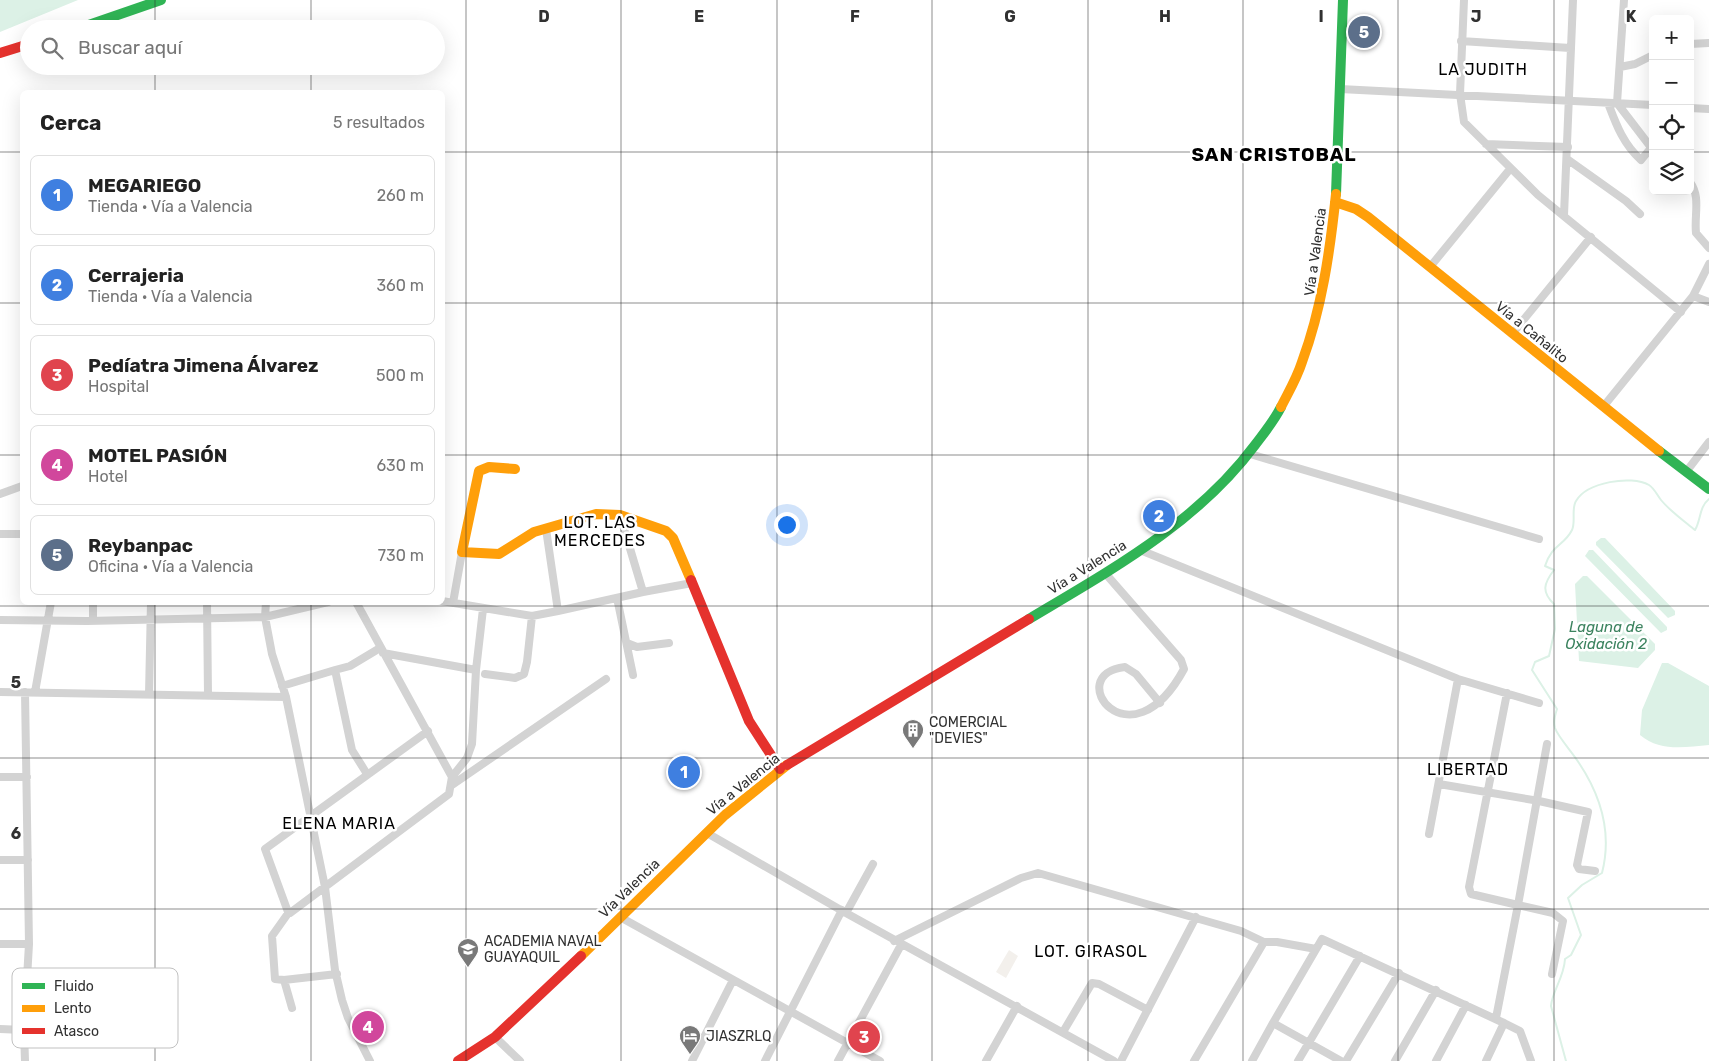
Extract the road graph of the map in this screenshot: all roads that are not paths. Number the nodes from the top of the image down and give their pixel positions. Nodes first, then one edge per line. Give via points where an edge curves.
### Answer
1 (161, 0) edge
2 (1343, 0) edge
3 (1464, 0) edge
4 (1573, 0) edge
5 (1624, 0) edge
6 (103, 20) edge
7 (1461, 41) junction
8 (1709, 43) edge
9 (1694, 44) edge
10 (20, 47) edge
11 (1570, 48) junction
12 (0, 53) edge
13 (1649, 56) edge
14 (1620, 67) junction
15 (1340, 89) junction
16 (1460, 94) junction
17 (1568, 100) junction
18 (1608, 103) junction
19 (1617, 103) junction
20 (1649, 105) edge
21 (1694, 108) edge
22 (1709, 108) edge
23 (1486, 144) junction
24 (1649, 145) edge
25 (1568, 148) junction
26 (1651, 150) edge
27 (1567, 159) junction
28 (1510, 169) junction
29 (1694, 188) edge
30 (1336, 202) junction
31 (1640, 214) dead end
32 (1564, 215) junction
33 (1591, 237) junction
34 (1709, 248) edge
35 (1709, 264) edge
36 (1430, 267) junction
37 (1694, 296) junction
38 (1709, 302) edge
39 (1681, 312) junction
40 (1512, 334) junction
41 (1603, 407) junction
42 (1709, 442) edge
43 (1250, 454) junction
44 (515, 469) dead end
45 (1686, 472) junction
46 (20, 487) edge
47 (1709, 489) edge
48 (0, 494) edge
49 (620, 515) junction
50 (546, 529) junction
51 (0, 534) edge
52 (20, 534) edge
53 (1539, 539) dead end
54 (1140, 550) junction
55 (462, 552) junction
56 (1105, 573) junction
57 (692, 584) junction
58 (643, 592) junction
59 (617, 598) junction
60 (445, 601) edge
61 (454, 602) junction
62 (51, 605) edge
63 (93, 605) edge
64 (151, 605) edge
65 (207, 605) edge
66 (266, 605) edge
67 (358, 605) edge
68 (300, 606) edge
69 (483, 609) junction
70 (558, 612) junction
71 (532, 616) junction
72 (265, 617) junction
73 (206, 618) junction
74 (151, 619) junction
75 (0, 620) edge
76 (48, 621) junction
77 (93, 621) junction
78 (669, 643) dead end
79 (627, 644) junction
80 (381, 651) junction
81 (335, 670) junction
82 (476, 670) junction
83 (485, 674) dead end
84 (633, 675) dead end
85 (606, 679) dead end
86 (1458, 679) junction
87 (282, 686) junction
88 (0, 692) edge
89 (25, 692) junction
90 (35, 692) junction
91 (149, 694) junction
92 (1507, 694) junction
93 (208, 696) junction
94 (286, 697) junction
95 (1160, 702) junction
96 (1539, 704) dead end
97 (428, 731) junction
98 (472, 744) junction
99 (1547, 744) dead end
100 (780, 769) junction
101 (367, 774) junction
102 (469, 774) junction
103 (0, 777) edge
104 (27, 777) junction
105 (452, 777) junction
106 (1439, 784) junction
107 (452, 785) junction
108 (1488, 792) junction
109 (1538, 801) junction
110 (309, 817) junction
111 (707, 832) junction
112 (1428, 834) dead end
113 (0, 860) edge
114 (28, 860) junction
115 (873, 864) dead end
116 (1595, 871) dead end
117 (325, 887) junction
118 (1518, 905) junction
119 (289, 912) junction
120 (844, 912) junction
121 (620, 917) junction
122 (1196, 917) junction
123 (1264, 942) junction
124 (898, 943) junction
125 (0, 944) edge
126 (29, 944) junction
127 (1316, 950) junction
128 (1360, 956) junction
129 (28, 968) edge
130 (1398, 973) junction
131 (337, 974) junction
132 (1552, 974) dead end
133 (284, 980) junction
134 (733, 980) junction
135 (1436, 990) junction
136 (1466, 1004) junction
137 (1017, 1006) junction
138 (292, 1008) dead end
139 (1148, 1010) junction
140 (790, 1011) junction
141 (1496, 1018) junction
142 (1504, 1022) junction
143 (1273, 1023) junction
144 (1063, 1032) junction
145 (495, 1037) junction
146 (847, 1042) junction
147 (1308, 1042) junction
148 (25, 1048) edge
149 (26, 1061) edge
150 (370, 1061) edge
151 (458, 1061) edge
152 (520, 1061) edge
153 (692, 1061) edge
154 (765, 1061) edge
155 (838, 1061) edge
156 (880, 1061) edge
157 (986, 1061) edge
158 (1114, 1061) edge
159 (1121, 1061) edge
160 (1194, 1061) edge
161 (1252, 1061) edge
162 (1298, 1061) edge
163 (1341, 1061) edge
164 (1346, 1061) edge
165 (1395, 1061) edge
166 (1436, 1061) edge
167 (1486, 1061) edge
168 (1531, 1061) edge

1 - 6 main road
2 - 15 main road, Vía a Valencia
3 - 7 street
4 - 11 street
5 - 14 street
7 - 11 street
7 - 16 street
8 - 9 street
10 - 12 main road
11 - 17 street
13 - 14 street
14 - 19 street
15 - 16 street
15 - 30 main road, Vía a Valencia
16 - 17 street
16 - 23 street via 1464,122
17 - 18 street
17 - 25 street
18 - 19 street
18 - 26 street via 1618,131 1635,155 1641,160
19 - 20 street
19 - 24 street
21 - 22 street
23 - 25 street
23 - 28 street
25 - 27 street
27 - 31 street
27 - 32 street
28 - 32 street
28 - 36 street
29 - 34 street via 1696,233
30 - 36 main road, Vía a Cañalito via 1356,208
30 - 43 main road, Vía a Valencia via 1319,316 1293,388 1283,408
32 - 33 street
33 - 39 street
33 - 40 street
35 - 37 street
36 - 40 main road, Vía a Cañalito
37 - 38 street
37 - 39 street
39 - 41 street
40 - 41 main road, Vía a Cañalito
41 - 45 main road, Vía a Cañalito
42 - 45 street
43 - 53 street
43 - 54 main road, Vía a Valencia via 1204,502
44 - 55 main road via 489,467 477,475
45 - 47 main road, Vía a Cañalito
46 - 48 street
49 - 50 main road via 589,515
49 - 57 main road via 670,534
49 - 58 street
50 - 55 main road via 534,532 499,554
50 - 70 street
51 - 52 street
54 - 56 main road, Vía a Valencia
54 - 86 street
55 - 61 street
56 - 95 street via 1184,665
56 - 100 main road, Vía a Valencia
57 - 58 street
57 - 100 main road via 749,721
58 - 59 street
59 - 70 street
59 - 79 street
60 - 61 street
61 - 69 street
62 - 76 street
63 - 77 street
64 - 74 street
65 - 73 street
66 - 72 street
67 - 80 street
68 - 72 street
69 - 71 street
69 - 82 street
70 - 71 street
71 - 83 street via 524,674 515,678
72 - 73 street
72 - 87 street
73 - 74 street
73 - 93 street
74 - 77 street
74 - 91 street
75 - 76 street
76 - 77 street
76 - 90 street
78 - 79 street
79 - 84 street
80 - 81 street
80 - 82 street
80 - 97 street
81 - 87 street
81 - 101 street via 352,750
82 - 98 street
85 - 102 street
86 - 92 street
86 - 106 street
87 - 94 street
88 - 89 street
89 - 90 street
89 - 104 street
90 - 91 street
91 - 93 street
92 - 96 street
92 - 108 street
93 - 94 street
94 - 110 street
95 - 95 street via 1134,715 1118,714 1100,695 1098,684 1113,670 1125,667
97 - 101 street
97 - 105 street
98 - 102 street
98 - 105 street via 467,758
99 - 109 street
100 - 111 main road, Vía a Valencia
101 - 110 street
102 - 107 street
103 - 104 street
104 - 114 street
105 - 107 street
106 - 108 street
106 - 112 street
107 - 117 street via 449,794
108 - 109 street
108 - 118 street via 1469,890 1471,894
109 - 116 street via 1588,812 1577,865 1579,869
109 - 118 street
110 - 117 street
110 - 119 street via 264,850
111 - 120 street
111 - 121 main road, Vía Valencia
113 - 114 street
114 - 126 street
115 - 120 street
117 - 119 street
117 - 131 street
118 - 132 street via 1553,913 1564,922
118 - 141 street
119 - 133 street via 272,936 275,979
120 - 124 street
120 - 140 street
121 - 134 street
121 - 145 main road, Vía Valencia
122 - 123 street
122 - 124 street via 1038,873 1021,878
122 - 139 street
123 - 127 street
123 - 160 street
124 - 137 street
124 - 146 street
125 - 126 street
126 - 129 street
127 - 128 street via 1322,939
127 - 143 street
128 - 130 street
128 - 147 street
130 - 135 street
130 - 164 street
131 - 133 street
131 - 150 street via 348,1018
133 - 138 street
134 - 140 street
134 - 153 street
135 - 136 street
135 - 165 street
136 - 141 street
136 - 166 street
137 - 144 street
137 - 157 street
139 - 144 street via 1092,983
139 - 159 street
140 - 146 street
140 - 154 street
141 - 142 street
142 - 167 street
142 - 168 street via 1520,1032
143 - 147 street
143 - 161 street
144 - 158 street
145 - 151 main road, Vía Valencia
145 - 152 street
146 - 155 street
146 - 156 street
147 - 162 street
147 - 163 street
148 - 149 street

